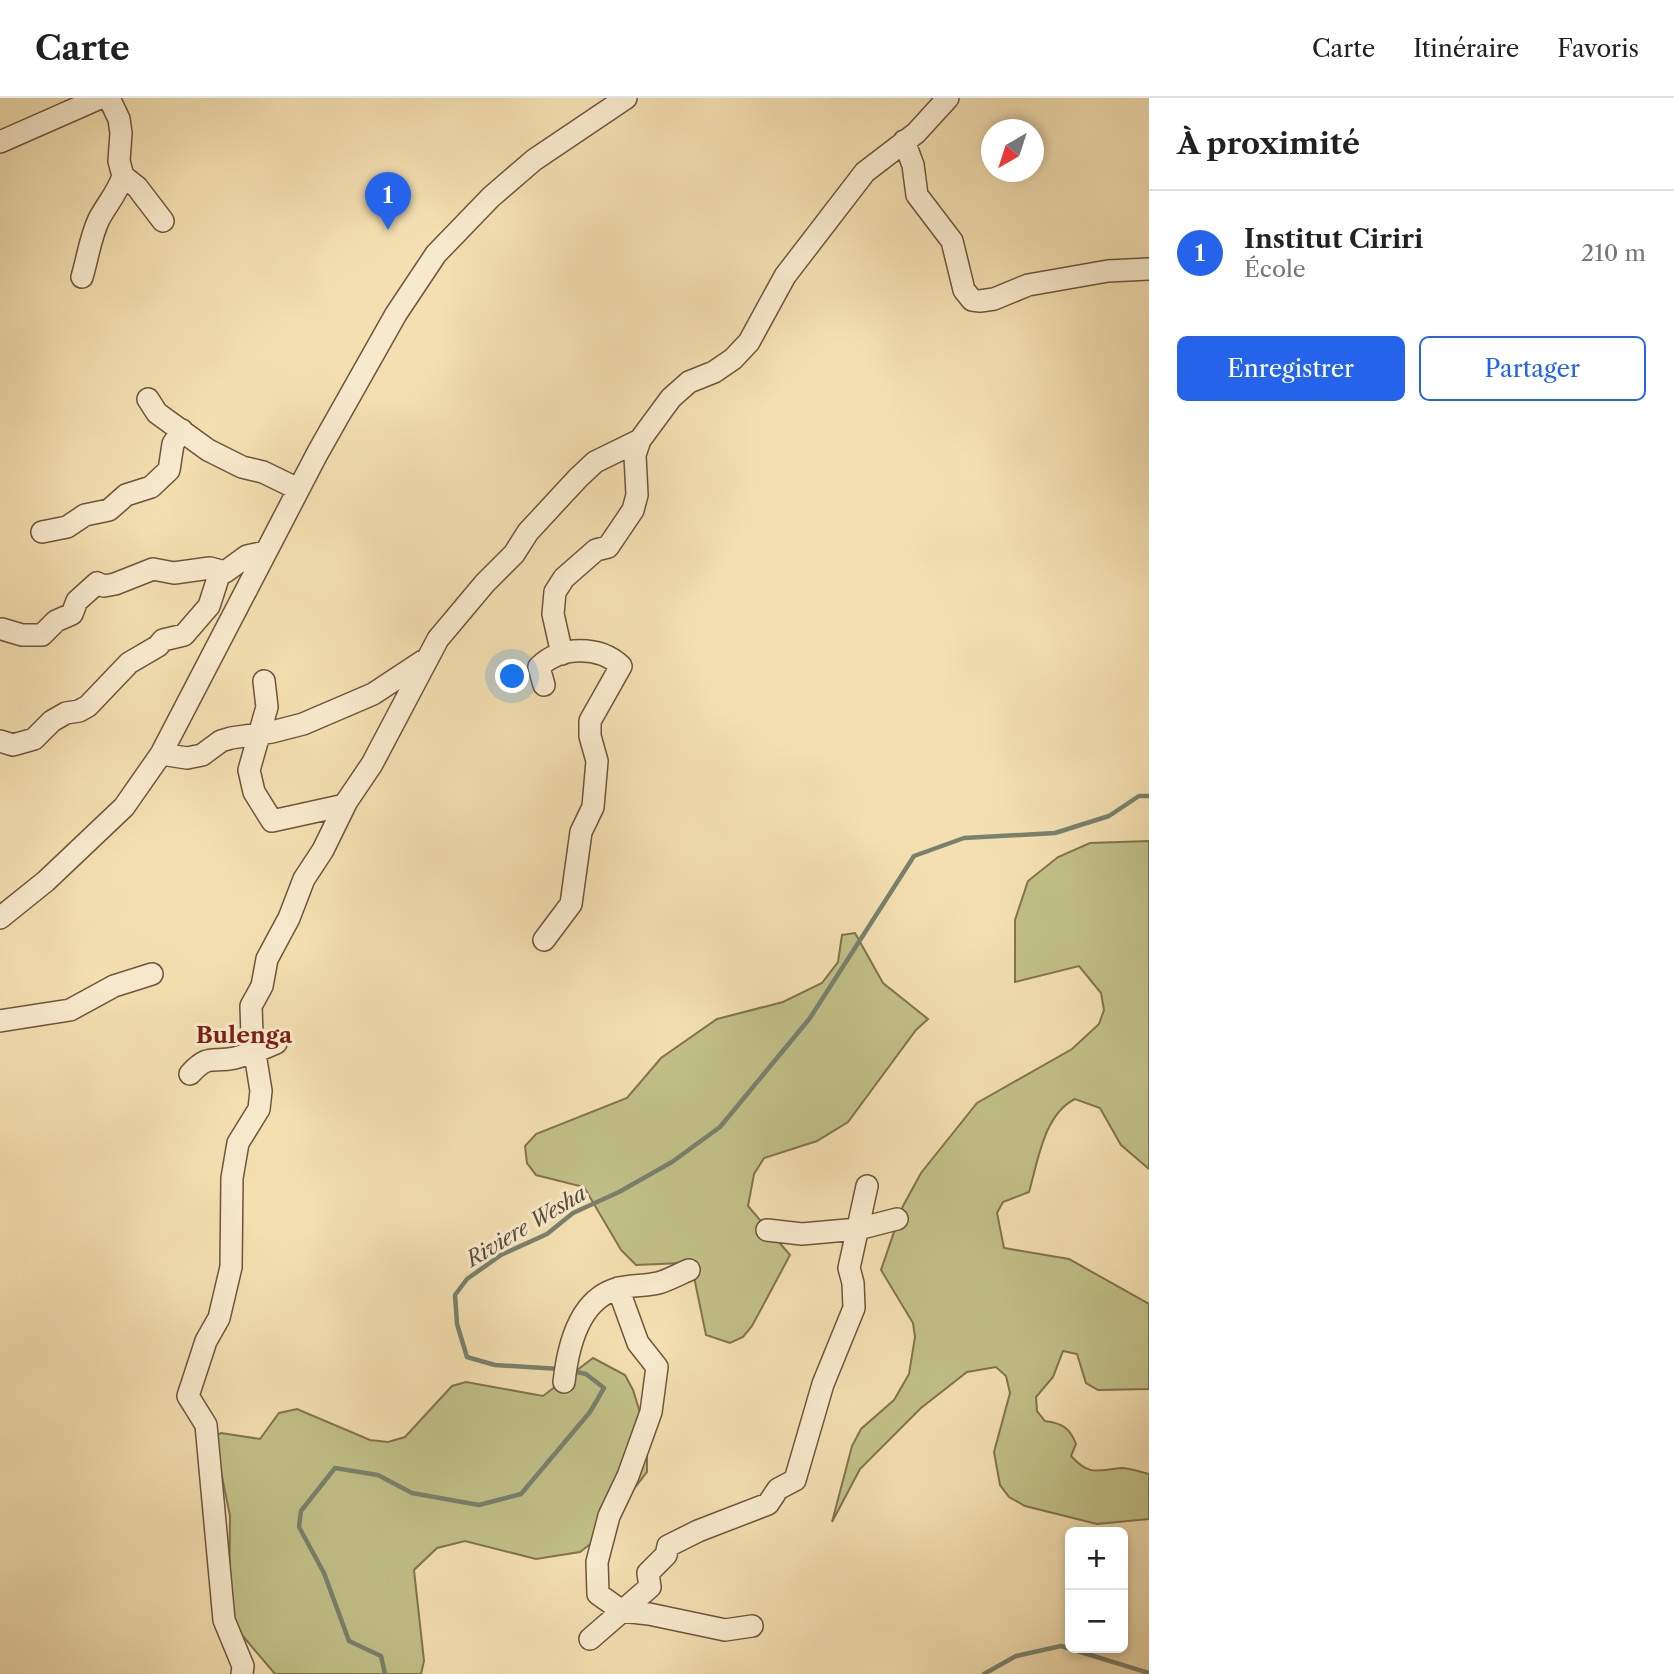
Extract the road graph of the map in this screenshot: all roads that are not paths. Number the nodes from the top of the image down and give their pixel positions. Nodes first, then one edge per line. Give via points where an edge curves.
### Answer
1 (100, 98) edge
2 (109, 98) edge
3 (626, 98) edge
4 (948, 98) edge
5 (904, 141) junction
6 (0, 142) edge
7 (124, 176) junction
8 (163, 222) dead end
9 (1149, 269) edge
10 (82, 277) dead end
11 (148, 398) dead end
12 (181, 430) junction
13 (640, 440) junction
14 (298, 489) junction
15 (42, 532) dead end
16 (265, 552) junction
17 (220, 572) junction
18 (2, 629) dead end
19 (562, 654) junction
20 (427, 659) junction
21 (264, 681) dead end
22 (544, 685) dead end
23 (261, 734) junction
24 (0, 741) edge
25 (161, 754) junction
26 (345, 805) junction
27 (0, 918) edge
28 (544, 940) dead end
29 (152, 974) dead end
30 (0, 1021) edge
31 (276, 1043) dead end
32 (256, 1052) junction
33 (190, 1074) dead end
34 (867, 1186) dead end
35 (897, 1219) dead end
36 (858, 1229) junction
37 (767, 1230) dead end
38 (689, 1270) dead end
39 (618, 1288) junction
40 (565, 1382) dead end
41 (622, 1611) junction
42 (752, 1626) dead end
43 (590, 1639) dead end
44 (242, 1674) edge

1 - 6 street
2 - 7 street via 119,118
3 - 14 street via 534,160 436,254 365,366
4 - 5 street
5 - 9 street via 917,195 951,241 964,290 972,300 994,299 1028,285
5 - 13 street via 865,172 816,232 785,276 749,342 733,359 671,398
7 - 8 street
7 - 10 street via 93,232
11 - 12 street via 157,413
12 - 14 street via 208,450
12 - 15 street via 173,444 169,470 151,486 126,495 109,510
13 - 19 street via 633,510 608,547 596,550 555,592 553,614
13 - 20 street via 595,462 578,478 453,620
14 - 16 street
16 - 17 street via 247,556
16 - 25 street
17 - 18 street via 210,568 174,573 153,569 115,584 97,583 77,601 72,614 55,621 42,635
17 - 24 street via 209,606 184,635 163,640 129,663 88,706 52,721 34,739 13,745
19 - 22 street via 540,667
19 - 28 street via 592,651 621,667 590,722 597,761 593,807 581,832 571,904
20 - 23 street via 350,705 303,724
20 - 26 street via 372,765
21 - 23 street via 267,707
23 - 25 street via 231,738 187,758
23 - 26 street via 248,770 254,792 272,821
25 - 27 street via 124,807
26 - 32 street via 267,959 262,986 251,1006
29 - 30 street via 114,986 70,1010
31 - 32 street
32 - 33 street via 210,1058
32 - 44 street via 259,1109 238,1143 232,1178 231,1267 219,1318 206,1341 188,1396 206,1425 224,1620
34 - 36 street
35 - 36 street
36 - 37 street via 802,1234
36 - 41 street via 849,1268 854,1308 823,1384 795,1480 778,1489 768,1504 668,1546 666,1555 648,1573 650,1587
38 - 39 street via 659,1283
39 - 40 street via 583,1314 567,1358
39 - 41 street via 638,1343 657,1367 651,1412 609,1516 597,1562 598,1594
41 - 42 street via 725,1630
41 - 43 street

